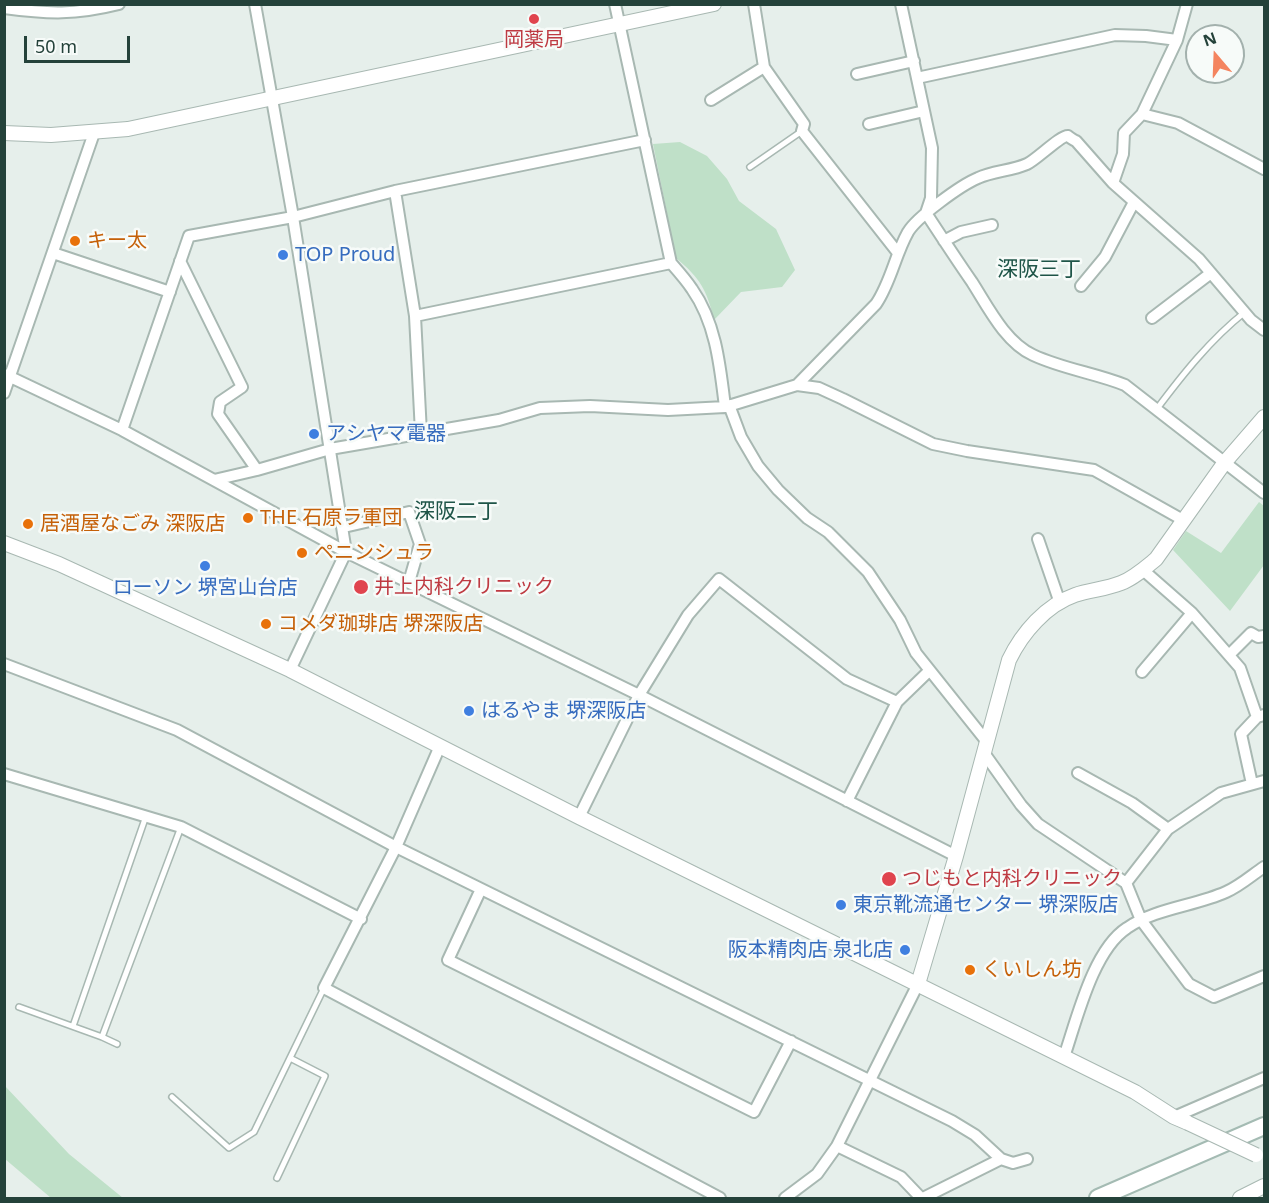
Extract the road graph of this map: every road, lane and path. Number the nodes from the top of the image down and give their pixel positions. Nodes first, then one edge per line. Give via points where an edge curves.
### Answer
1 (119, 4) edge
2 (255, 4) edge
3 (615, 4) edge
4 (714, 4) edge
5 (754, 4) edge
6 (902, 4) edge
7 (1187, 4) edge
8 (4, 8) edge
9 (620, 24) junction
10 (1177, 40) junction
11 (914, 61) junction
12 (764, 67) junction
13 (857, 74) dead end
14 (917, 78) junction
15 (271, 98) junction
16 (711, 100) dead end
17 (924, 111) junction
18 (1142, 114) junction
19 (869, 124) dead end
20 (802, 131) junction
21 (4, 133) edge
22 (94, 133) junction
23 (645, 140) junction
24 (750, 167) dead end
25 (1264, 169) edge
26 (1113, 183) junction
27 (395, 191) junction
28 (1134, 202) junction
29 (926, 213) junction
30 (294, 217) junction
31 (992, 225) dead end
32 (944, 241) junction
33 (53, 253) junction
34 (898, 253) junction
35 (180, 261) junction
36 (671, 263) junction
37 (1211, 273) junction
38 (1081, 286) dead end
39 (170, 292) junction
40 (1245, 312) junction
41 (415, 316) junction
42 (1152, 318) dead end
43 (1264, 330) edge
44 (8, 375) edge
45 (797, 385) junction
46 (4, 393) edge
47 (727, 406) junction
48 (1156, 410) junction
49 (1264, 417) edge
50 (122, 430) junction
51 (421, 433) junction
52 (330, 449) junction
53 (1225, 462) junction
54 (257, 470) junction
55 (214, 480) junction
56 (1264, 493) edge
57 (1183, 520) junction
58 (344, 527) junction
59 (1038, 539) dead end
60 (4, 543) edge
61 (346, 552) junction
62 (1143, 570) junction
63 (409, 582) junction
64 (1060, 603) junction
65 (1192, 613) junction
66 (1264, 636) edge
67 (1229, 655) junction
68 (4, 664) edge
69 (290, 670) junction
70 (929, 670) junction
71 (1142, 672) dead end
72 (639, 695) junction
73 (897, 702) junction
74 (1261, 716) edge
75 (440, 746) junction
76 (986, 747) junction
77 (1078, 773) dead end
78 (4, 774) edge
79 (1264, 781) edge
80 (1252, 784) junction
81 (847, 801) junction
82 (146, 816) junction
83 (579, 817) junction
84 (181, 826) junction
85 (1168, 829) junction
86 (396, 847) junction
87 (956, 856) junction
88 (1264, 867) edge
89 (1126, 883) junction
90 (481, 889) junction
91 (361, 919) junction
92 (1141, 920) junction
93 (1264, 976) edge
94 (918, 984) junction
95 (324, 988) junction
96 (19, 1007) dead end
97 (73, 1026) junction
98 (102, 1037) junction
99 (791, 1041) junction
100 (117, 1044) dead end
101 (1064, 1057) junction
102 (290, 1058) junction
103 (1264, 1078) edge
104 (869, 1081) junction
105 (172, 1097) dead end
106 (1174, 1117) junction
107 (1264, 1126) edge
108 (837, 1146) junction
109 (1260, 1157) edge
110 (1001, 1159) junction
111 (1028, 1159) dead end
112 (277, 1178) dead end
113 (1264, 1186) edge
114 (720, 1198) edge
115 (785, 1198) edge
116 (922, 1198) edge
117 (1098, 1198) edge
118 (1240, 1198) edge

1 - 8 street via 84,12 44,14
2 - 15 street
3 - 9 street
4 - 9 street
5 - 12 street
6 - 11 street
7 - 10 street
9 - 15 street
9 - 23 street
10 - 14 street via 1115,35
10 - 18 street
11 - 13 street
11 - 14 street
12 - 16 street
12 - 20 street via 804,124
14 - 17 street
15 - 22 street
15 - 30 street
17 - 19 street
17 - 29 street via 933,171
18 - 25 street via 1178,123
18 - 26 street via 1124,133 1123,154
20 - 24 lane
20 - 34 street
21 - 22 street
22 - 33 street
23 - 27 street
23 - 36 street
26 - 28 street
26 - 29 street via 1076,141 1062,137 1026,164 976,179
27 - 30 street
27 - 41 street
28 - 37 street
28 - 38 street via 1105,257
29 - 32 street
29 - 34 street via 910,229
30 - 35 street via 189,236
30 - 52 street
31 - 32 street via 961,232
32 - 48 street via 1017,344 1031,354 1077,372 1125,386
33 - 39 street
33 - 44 street
34 - 45 street via 876,304
35 - 39 street
35 - 54 street via 242,387 220,402 218,414
36 - 41 street
36 - 47 street via 701,304 712,331
37 - 40 street
37 - 42 street
39 - 50 street
40 - 43 street
40 - 48 lane via 1199,355
41 - 51 street
44 - 46 street
44 - 50 street
45 - 47 street
45 - 57 street via 819,388 933,444 1094,470
47 - 51 street via 668,410 540,408 499,420
47 - 70 street via 758,466 807,518 828,532 868,572
48 - 53 street
49 - 53 street
50 - 55 street
51 - 52 street
52 - 54 street
52 - 58 street
53 - 56 street
53 - 57 street
54 - 55 street
55 - 61 street
57 - 62 street via 1156,559
58 - 61 street
58 - 63 street via 409,512 420,544
59 - 64 street
60 - 69 street via 59,564
61 - 63 street
61 - 69 street
62 - 64 street via 1122,583
62 - 65 street
63 - 72 street
64 - 76 street via 1051,607 1016,645
65 - 67 street
65 - 71 street
66 - 67 street via 1251,633
67 - 74 street via 1240,668
68 - 86 street via 177,730
69 - 75 street
70 - 73 street
70 - 76 street
72 - 73 street via 688,615 719,579 847,679
72 - 81 street
72 - 83 street
73 - 81 street
74 - 80 street via 1241,734
75 - 83 street
75 - 86 street
76 - 87 street
76 - 89 street via 1021,805 1038,824
77 - 85 street via 1132,803
78 - 82 street
79 - 80 street
80 - 85 street via 1221,793
81 - 87 street
82 - 84 street
82 - 97 lane
83 - 94 street
84 - 91 street
84 - 98 lane
85 - 89 street
86 - 90 street
86 - 91 street
87 - 94 street
88 - 92 street via 1227,892
89 - 92 street
90 - 99 street
90 - 99 street via 448,960 754,1112
91 - 95 street
92 - 93 street via 1189,984 1214,997
92 - 101 street via 1126,928 1104,954 1090,980
94 - 101 street
94 - 104 street
95 - 102 lane
95 - 114 street
96 - 97 lane
97 - 98 lane
98 - 100 lane
99 - 104 street
101 - 106 street via 1135,1092
102 - 105 lane via 254,1132 229,1148
102 - 112 lane via 325,1076
103 - 106 street
104 - 108 street
104 - 110 street via 952,1121 975,1135
106 - 109 street, bridge
107 - 117 main road
108 - 115 street via 817,1174
108 - 116 street via 901,1177
110 - 111 street via 1013,1163
110 - 116 street
113 - 118 street

